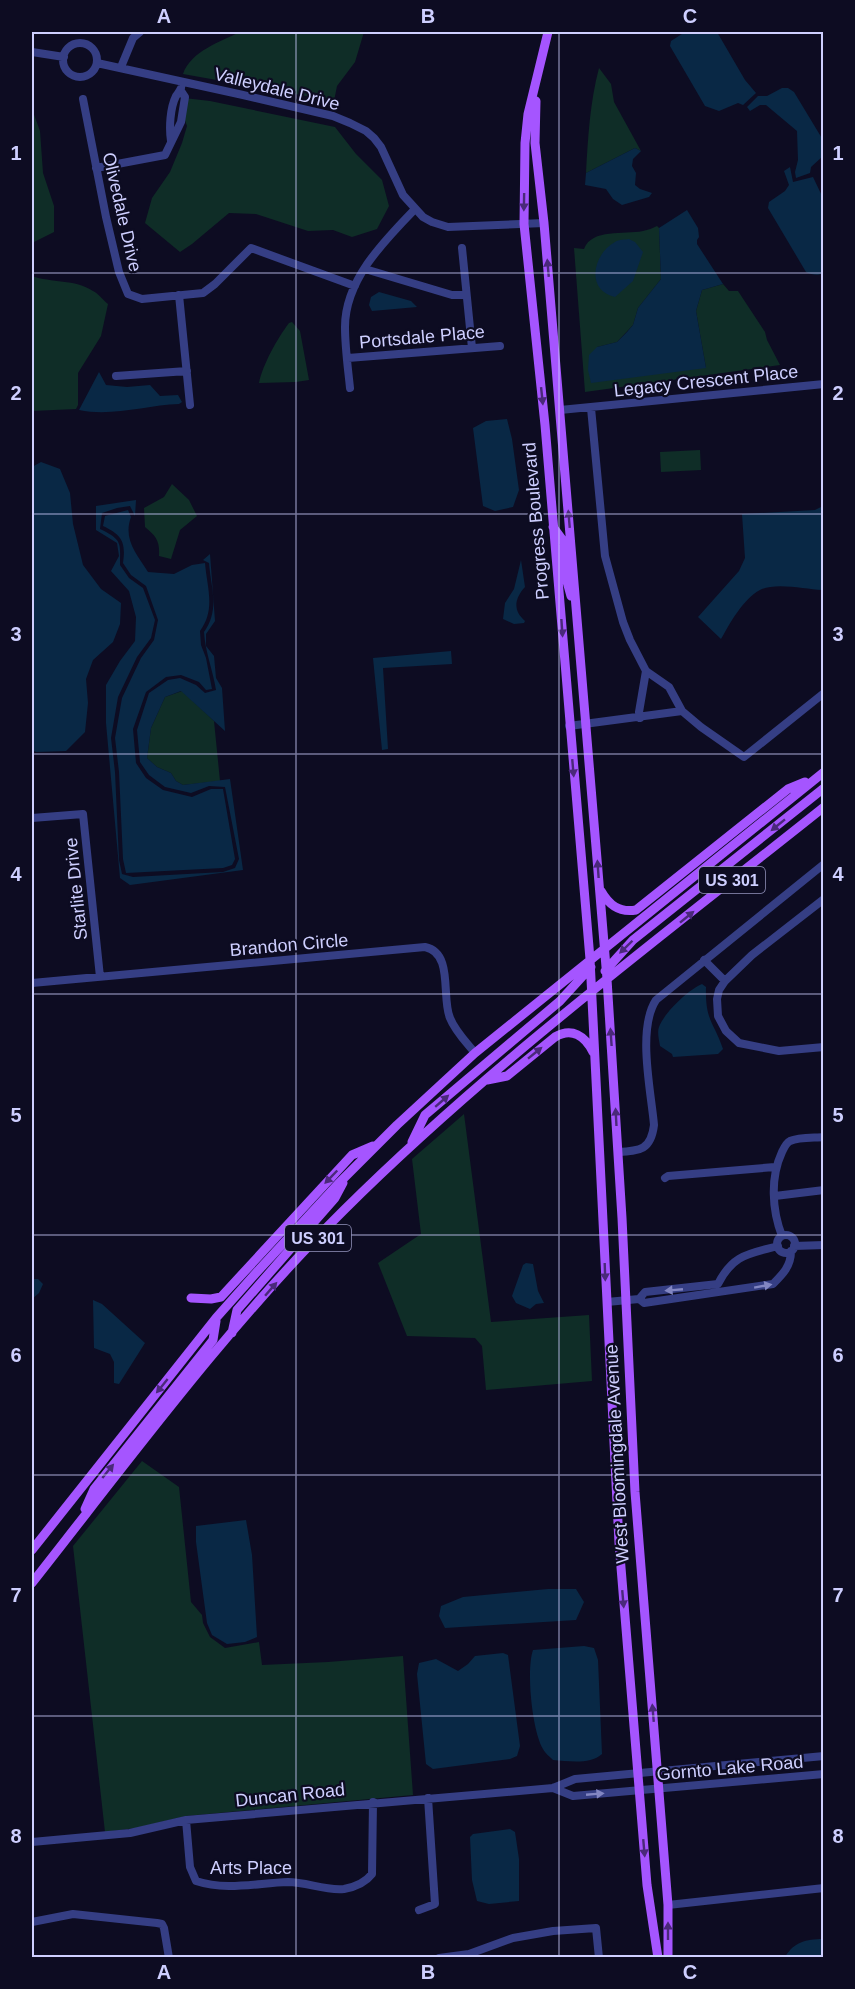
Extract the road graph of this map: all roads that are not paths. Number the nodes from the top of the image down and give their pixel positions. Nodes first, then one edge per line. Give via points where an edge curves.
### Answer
1 (140, 32) edge
2 (548, 32) edge
3 (32, 52) edge
4 (64, 57) junction
5 (97, 63) junction
6 (121, 67) junction
7 (538, 80) junction
8 (183, 81) junction
9 (181, 92) junction
10 (83, 99) dead end
11 (173, 109) junction
12 (182, 111) junction
13 (171, 141) junction
14 (96, 168) junction
15 (415, 209) junction
16 (544, 223) junction
17 (524, 224) junction
18 (462, 248) dead end
19 (365, 269) junction
20 (355, 286) junction
21 (180, 295) junction
22 (466, 295) junction
23 (500, 346) dead end
24 (472, 348) junction
25 (348, 358) junction
26 (187, 371) junction
27 (116, 376) dead end
28 (824, 384) edge
29 (350, 388) dead end
30 (190, 405) dead end
31 (591, 408) junction
32 (560, 410) junction
33 (545, 425) junction
34 (553, 527) junction
35 (646, 671) junction
36 (584, 692) junction
37 (824, 693) edge
38 (682, 711) junction
39 (640, 718) junction
40 (587, 723) junction
41 (569, 726) junction
42 (821, 774) edge
43 (824, 788) edge
44 (824, 807) edge
45 (32, 818) edge
46 (824, 864) edge
47 (600, 889) junction
48 (824, 899) edge
49 (604, 948) junction
50 (704, 960) junction
51 (590, 964) junction
52 (607, 974) junction
53 (99, 977) junction
54 (725, 981) junction
55 (32, 984) edge
56 (595, 990) junction
57 (824, 1047) edge
58 (475, 1053) junction
59 (595, 1056) junction
60 (485, 1081) junction
61 (824, 1137) edge
62 (378, 1144) junction
63 (409, 1148) junction
64 (618, 1152) junction
65 (775, 1167) junction
66 (348, 1173) junction
67 (665, 1178) dead end
68 (824, 1190) edge
69 (775, 1196) junction
70 (782, 1236) junction
71 (824, 1245) edge
72 (778, 1246) junction
73 (793, 1248) junction
74 (191, 1298) dead end
75 (639, 1299) junction
76 (626, 1300) junction
77 (607, 1302) junction
78 (216, 1318) junction
79 (232, 1333) junction
80 (80, 1522) junction
81 (619, 1543) junction
82 (638, 1544) junction
83 (32, 1550) edge
84 (32, 1583) edge
85 (824, 1756) edge
86 (658, 1771) junction
87 (637, 1773) junction
88 (824, 1774) edge
89 (553, 1788) junction
90 (659, 1789) junction
91 (638, 1791) junction
92 (428, 1798) junction
93 (373, 1802) junction
94 (186, 1820) junction
95 (32, 1842) edge
96 (824, 1888) edge
97 (668, 1905) junction
98 (420, 1910) dead end
99 (32, 1922) edge
100 (169, 1958) edge
101 (439, 1958) edge
102 (599, 1958) edge
103 (658, 1958) edge
104 (668, 1958) edge

1 - 6 street via 133,38
2 - 7 main road, Progress Boulevard
3 - 4 street
4 - 5 street via 71,46 83,44 94,51
4 - 5 street via 67,70 77,76 90,74
5 - 6 street, Valleydale Drive
6 - 8 street, Valleydale Drive
7 - 16 main road, Progress Boulevard via 535,143
7 -> 17 main road, Progress Boulevard via 525,143
8 - 9 street
8 - 15 street, Valleydale Drive via 333,116 366,131 381,147 403,195
9 - 11 street via 176,95
9 - 12 street
10 - 14 street, Olivedale Drive
11 - 12 street
11 - 13 street
12 - 13 street
13 - 14 street via 165,155
14 - 21 street, Olivedale Drive via 119,272 128,294 142,299
15 - 17 street, Valleydale Drive via 432,222 448,227
15 - 19 street via 383,242
16 - 17 street, Valleydale Drive
32 -> 16 main road, Progress Boulevard
17 -> 33 main road, Progress Boulevard
18 - 22 street
19 - 20 street
19 - 22 street via 452,295
20 - 21 street, Olivedale Drive via 251,248 203,293
20 - 25 street via 345,326
21 - 26 street
22 - 24 street
23 - 24 street, Portsdale Place
24 - 25 street, Portsdale Place
25 - 29 street
26 - 27 street
26 - 30 street
28 - 31 street, Legacy Crescent Place
31 - 32 street, Legacy Crescent Place
31 - 35 street, Legacy Crescent Place via 605,556 623,622
32 - 33 main road
36 -> 32 main road, Progress Boulevard
33 - 34 main road, Progress Boulevard
34 - 36 main road via 564,542 579,683
34 -> 41 main road, Progress Boulevard
35 - 38 street, Legacy Crescent Place via 669,687
35 - 39 street
36 - 40 main road, Progress Boulevard
37 - 38 street, Legacy Crescent Place via 744,757
38 - 39 street
39 - 40 street
40 - 41 street
47 -> 40 main road, Progress Boulevard
41 -> 51 main road, Progress Boulevard
42 - 47 main road via 788,789 636,910 619,910
42 - 49 main road, US 301
43 -> 52 main road via 633,940
52 -> 44 main road, US 301
45 - 53 street, Starlite Drive via 83,814
46 - 50 street
47 - 49 main road, Progress Boulevard
48 - 54 street
49 - 51 main road, US 301
49 - 52 main road, West Bloomingdale Avenue
50 - 54 street
50 - 64 street via 652,1006 646,1034 653,1136 642,1149
51 - 56 main road, West Bloomingdale Avenue
51 - 58 main road, US 301
63 -> 51 main road via 425,1115 560,1001
52 - 56 main road
64 -> 52 main road, West Bloomingdale Avenue
53 - 55 street, Brandon Circle
53 - 58 street, Brandon Circle via 429,948 442,961 450,1019
54 - 57 street via 719,990 718,1016 739,1043 779,1051
56 - 59 main road, West Bloomingdale Avenue
56 - 60 main road, US 301
58 - 62 main road, US 301
60 -> 59 main road via 507,1076 555,1037 567,1032 584,1038
59 -> 77 main road, West Bloomingdale Avenue
60 - 63 main road, US 301
61 - 65 street via 786,1144
62 - 66 main road, US 301
62 -> 74 main road via 352,1155 221,1296
79 -> 63 main road, US 301 via 306,1250
64 - 76 main road, West Bloomingdale Avenue
65 - 67 street
65 - 69 street
66 - 78 main road, US 301
66 - 79 main road via 335,1198 237,1310
68 - 69 street
69 - 70 street
70 - 72 street
70 - 73 street via 792,1238
71 - 73 street
72 - 73 street via 783,1252
72 -> 75 street via 738,1258 718,1284 645,1292
75 -> 73 street via 644,1303 773,1284 784,1273
75 - 76 street
76 - 77 street
76 - 82 main road, West Bloomingdale Avenue
77 - 81 main road, West Bloomingdale Avenue
80 -> 78 main road via 94,1489 213,1340
78 -> 83 main road, US 301
79 - 80 main road, US 301
80 - 84 main road, US 301
81 - 82 main road
81 -> 87 main road, West Bloomingdale Avenue
86 -> 82 main road, West Bloomingdale Avenue
85 - 86 street, Gornto Lake Road
86 - 87 street, Duncan Road
86 - 90 main road, West Bloomingdale Avenue
87 - 89 street, Duncan Road via 575,1779
87 - 91 main road, West Bloomingdale Avenue
88 - 90 street, Gornto Lake Road
89 -> 91 street, Duncan Road via 573,1796
89 - 92 street, Duncan Road
90 - 91 street, Gornto Lake Road
90 - 97 main road, West Bloomingdale Avenue
91 -> 103 main road, West Bloomingdale Avenue
92 - 93 street, Duncan Road
92 - 98 street via 435,1904
93 - 94 street, Duncan Road
93 - 94 street, Arts Place via 372,1874 367,1880 343,1889 290,1882 211,1886 196,1881 190,1867
94 - 95 street, Duncan Road via 130,1833
96 - 97 street
104 -> 97 main road, West Bloomingdale Avenue
99 - 100 street via 73,1914 157,1923 164,1928
101 - 102 street via 469,1954 513,1938 596,1928

